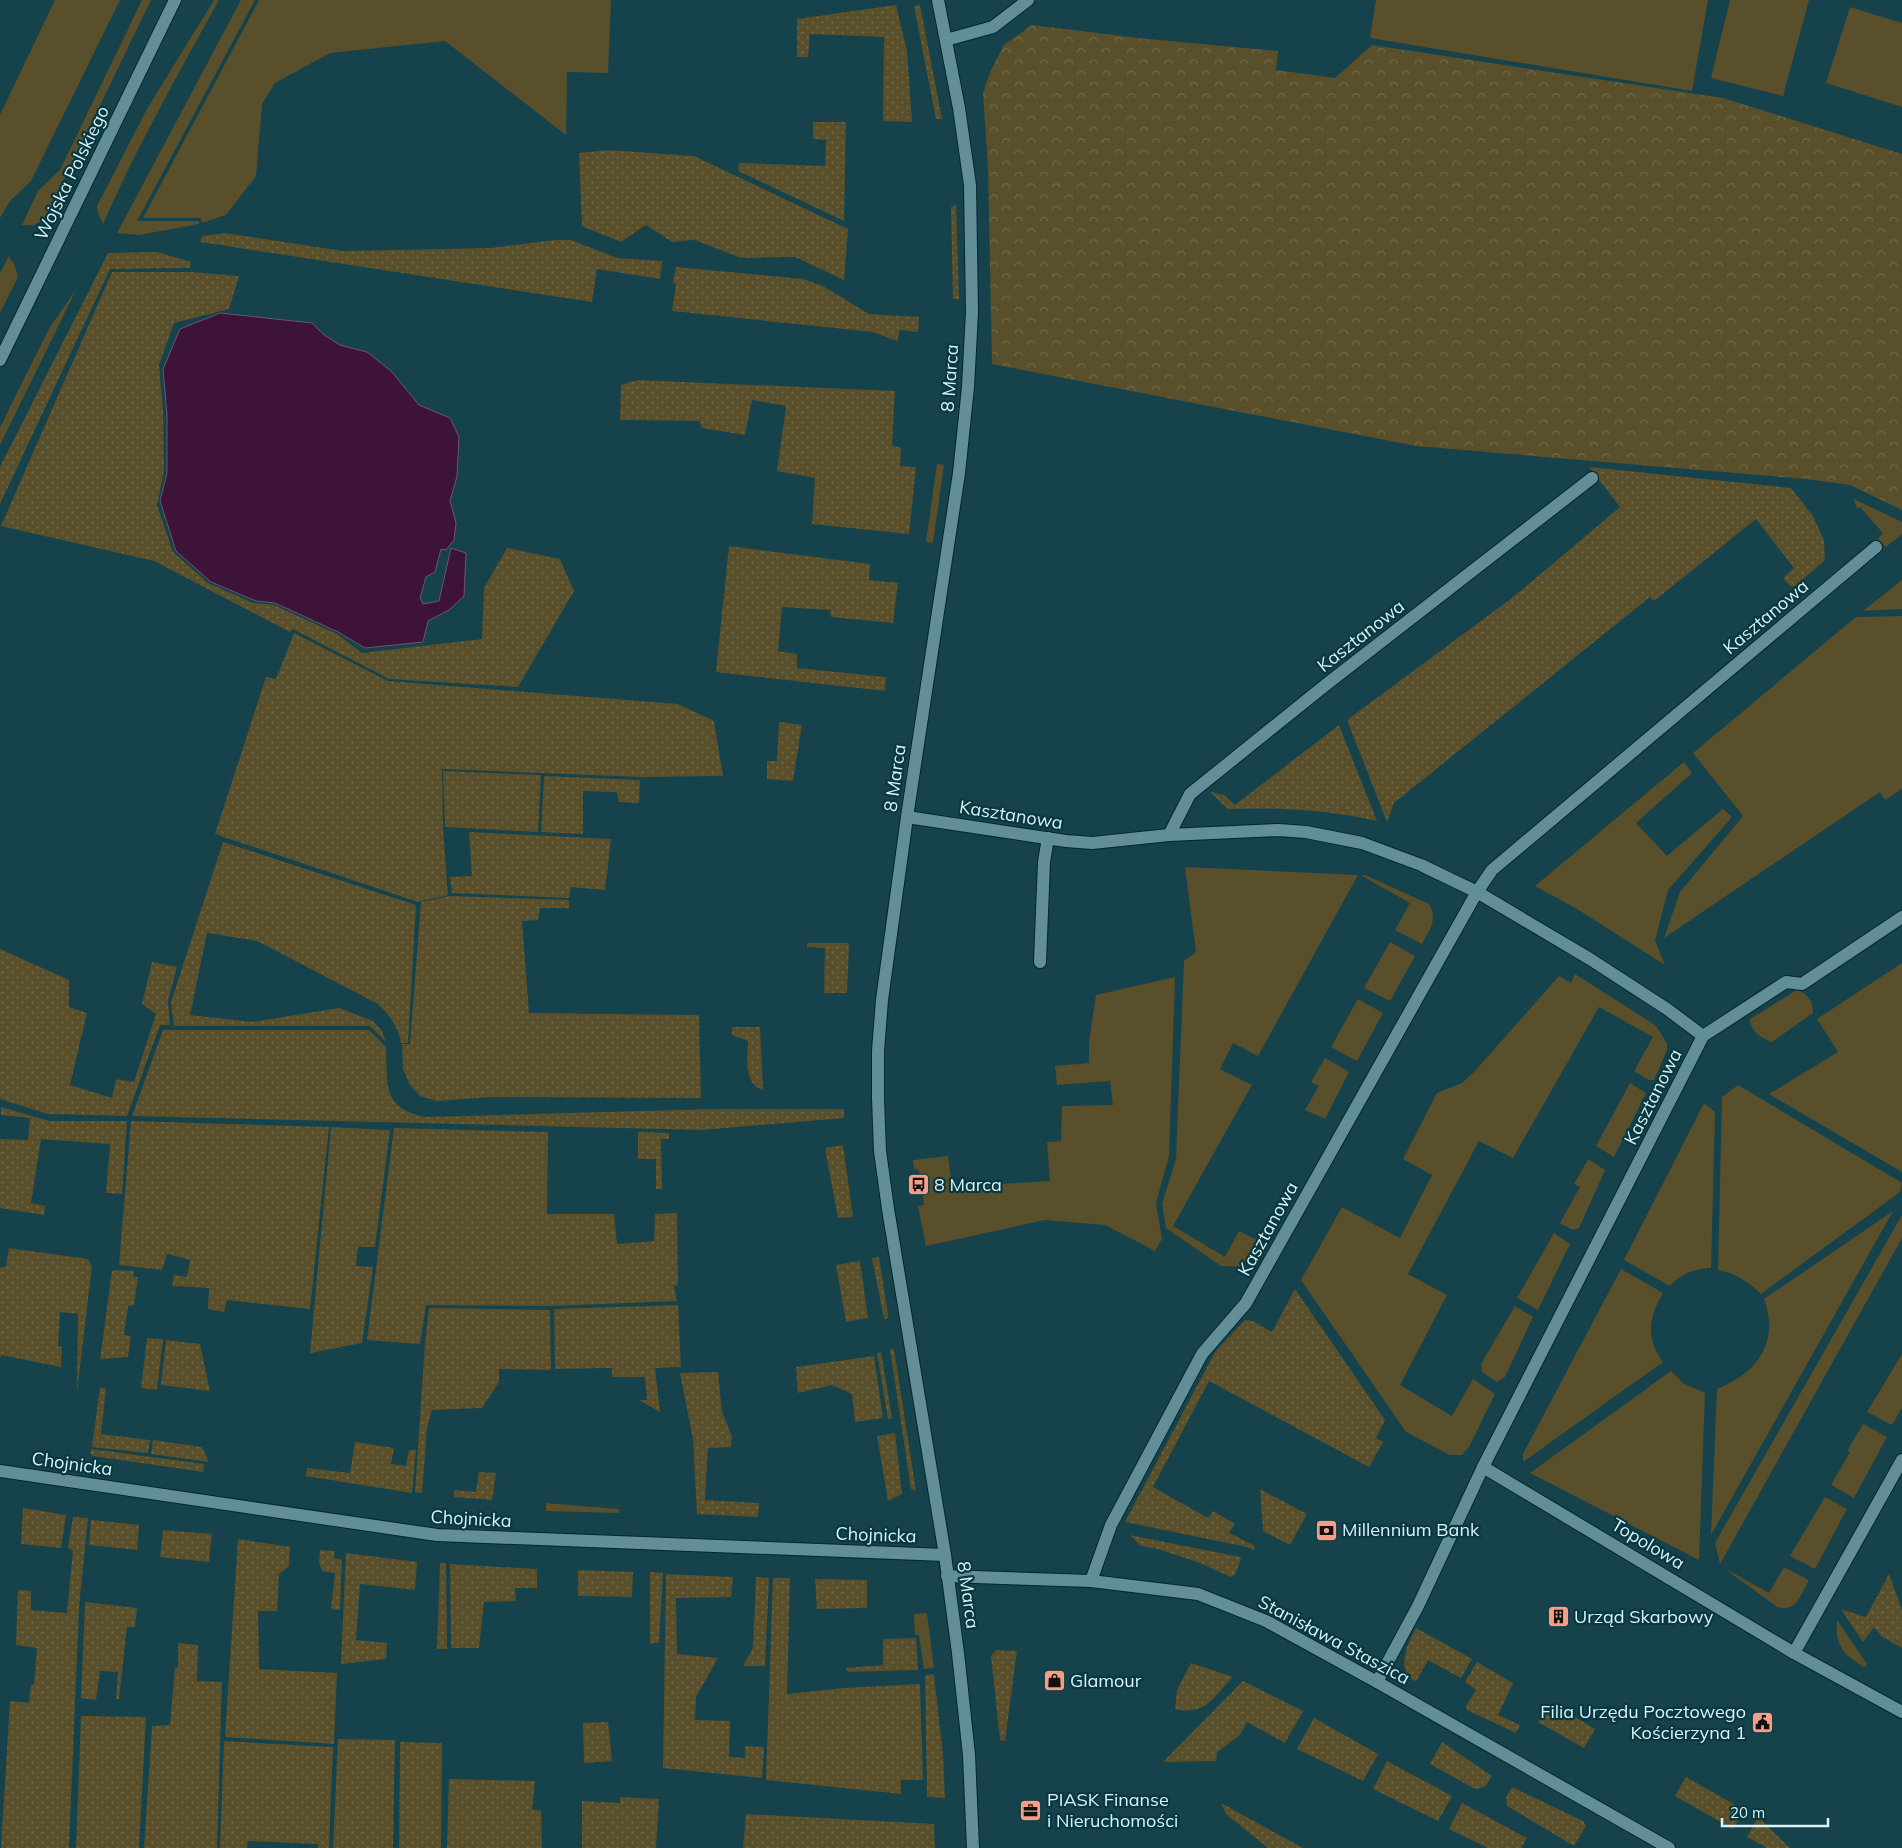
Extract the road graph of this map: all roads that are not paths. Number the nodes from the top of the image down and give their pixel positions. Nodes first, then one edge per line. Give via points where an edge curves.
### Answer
1 (175, 0) edge
2 (938, 0) edge
3 (1028, 0) edge
4 (946, 40) junction
5 (0, 360) edge
6 (1592, 478) dead end
7 (1876, 547) dead end
8 (907, 817) junction
9 (1169, 835) junction
10 (1048, 838) junction
11 (1477, 892) junction
12 (1902, 917) edge
13 (1040, 962) dead end
14 (1704, 1036) junction
15 (1902, 1460) edge
16 (1483, 1467) junction
17 (0, 1471) edge
18 (945, 1555) junction
19 (947, 1576) junction
20 (1091, 1581) junction
21 (1794, 1653) junction
22 (1377, 1682) junction
23 (1902, 1712) edge
24 (973, 1848) edge
25 (1669, 1848) edge

1 - 5 street, Wojska Polskiego
2 - 4 street, 8 Marca
3 - 4 street via 992,28
4 - 8 street, 8 Marca via 970,185 972,312 959,473
6 - 9 street, Kasztanowa via 1190,794
7 - 11 street, Kasztanowa via 1492,870
8 - 10 street, Kasztanowa
8 - 18 street, 8 Marca via 878,1051 880,1151
9 - 10 street, Kasztanowa via 1092,843
9 - 11 street, Kasztanowa via 1278,830 1306,832 1362,843 1391,853
10 - 13 street
11 - 14 street, Kasztanowa via 1590,959
11 - 20 street, Kasztanowa via 1246,1303 1202,1354 1111,1525
12 - 14 street, Kasztanowa via 1802,984 1786,982
14 - 16 street, Kasztanowa
15 - 21 street
16 - 21 street, Topolowa
16 - 22 street, Kasztanowa via 1418,1606
17 - 18 street, Chojnicka via 437,1535
18 - 19 street, 8 Marca
19 - 20 street, Stanisława Staszica
19 - 24 street, 8 Marca via 969,1755
20 - 22 street, Stanisława Staszica via 1198,1594 1266,1621
21 - 23 street, Topolowa
22 - 25 street, Stanisława Staszica

